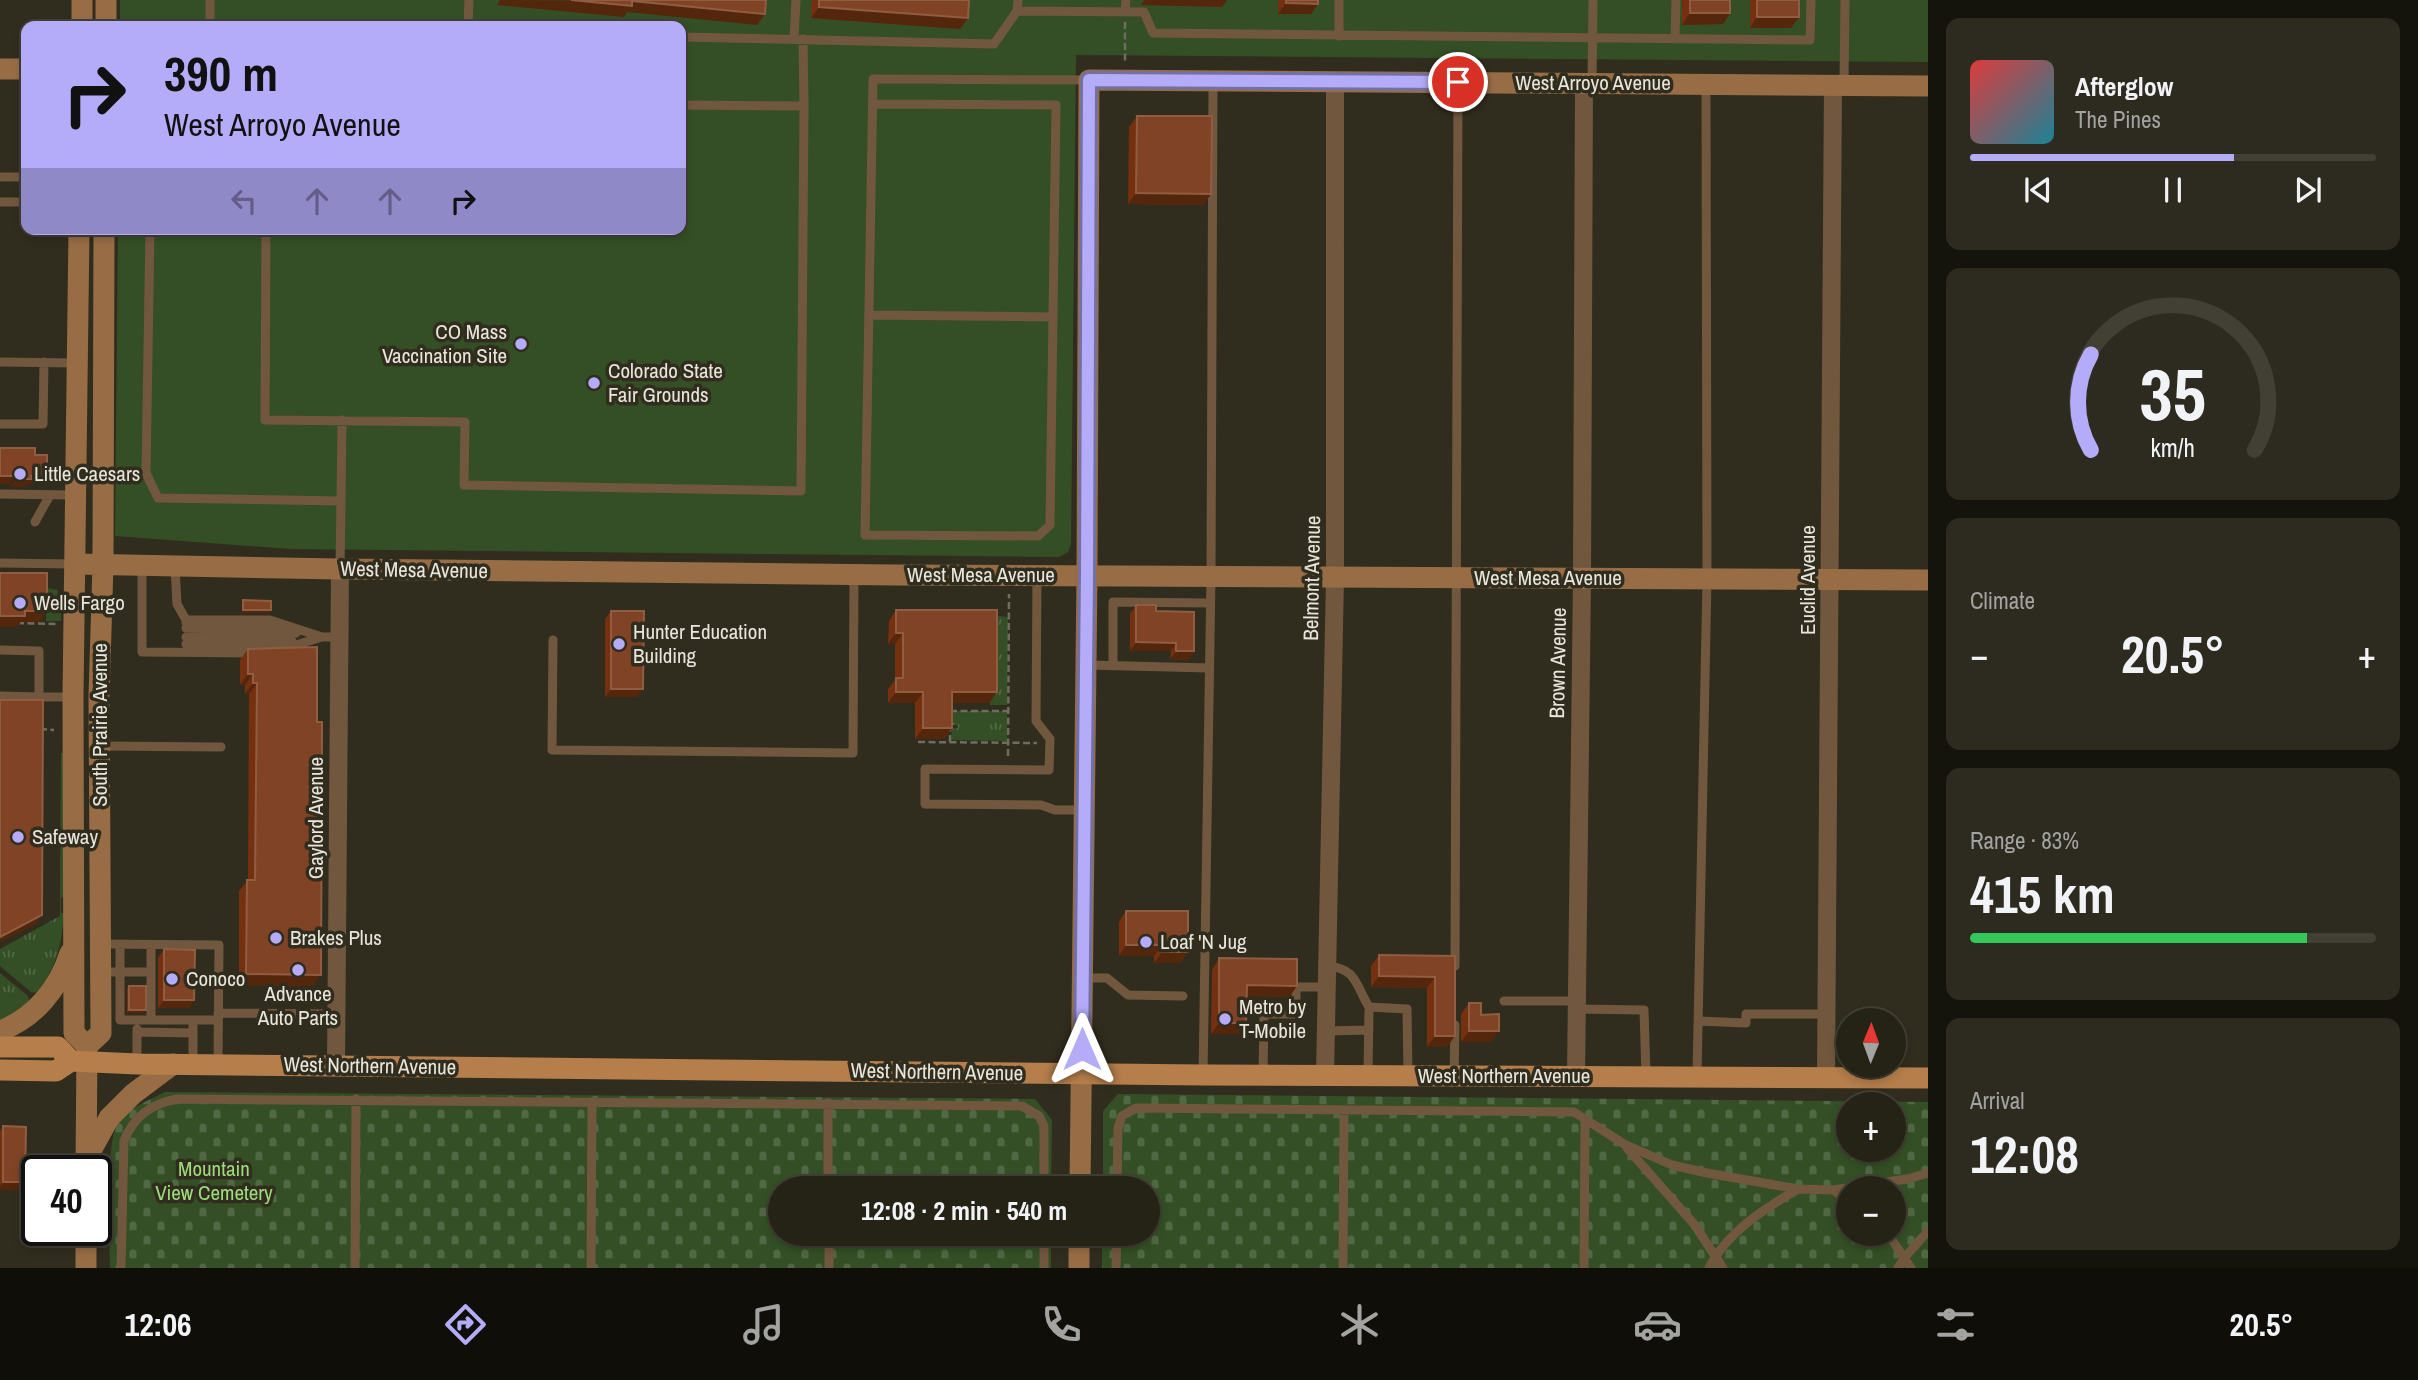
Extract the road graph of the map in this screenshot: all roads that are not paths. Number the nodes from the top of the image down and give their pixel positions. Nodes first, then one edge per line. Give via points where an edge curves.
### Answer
1 (82, 0) edge
2 (106, 0) edge
3 (210, 0) edge
4 (468, 0) edge
5 (796, 0) edge
6 (1018, 0) edge
7 (1126, 0) edge
8 (1339, 0) edge
9 (1593, 0) edge
10 (1676, 0) edge
11 (1811, 0) edge
12 (1845, 0) edge
13 (1017, 11) junction
14 (1125, 12) junction
15 (82, 21) edge
16 (106, 21) edge
17 (210, 21) edge
18 (468, 21) edge
19 (1339, 36) junction
20 (686, 37) edge
21 (1592, 38) junction
22 (799, 39) junction
23 (1675, 39) junction
24 (0, 69) edge
25 (21, 69) edge
26 (1213, 79) junction
27 (1089, 80) junction
28 (1335, 81) junction
29 (1458, 82) junction
30 (1588, 83) junction
31 (1706, 84) junction
32 (1838, 85) junction
33 (1928, 86) edge
34 (873, 104) junction
35 (686, 105) edge
36 (804, 106) junction
37 (0, 177) edge
38 (21, 177) edge
39 (0, 202) edge
40 (21, 202) edge
41 (79, 235) edge
42 (104, 235) edge
43 (150, 235) edge
44 (266, 235) edge
45 (869, 315) junction
46 (1053, 317) junction
47 (0, 362) edge
48 (44, 362) junction
49 (77, 363) junction
50 (342, 421) junction
51 (0, 424) edge
52 (0, 494) edge
53 (50, 495) junction
54 (75, 495) junction
55 (341, 501) junction
56 (35, 522) dead end
57 (0, 564) edge
58 (75, 564) junction
59 (103, 564) junction
60 (142, 564) junction
61 (175, 565) junction
62 (340, 569) junction
63 (854, 575) junction
64 (1087, 575) junction
65 (1210, 576) junction
66 (1335, 577) junction
67 (1457, 578) junction
68 (1582, 579) junction
69 (1707, 579) junction
70 (1831, 579) junction
71 (1928, 580) edge
72 (1037, 584) junction
73 (1210, 603) junction
74 (186, 636) junction
75 (331, 637) junction
76 (553, 640) dead end
77 (0, 650) edge
78 (1086, 665) junction
79 (1113, 666) junction
80 (1209, 668) junction
81 (0, 696) edge
82 (39, 696) junction
83 (73, 697) junction
84 (99, 746) junction
85 (221, 747) dead end
86 (1083, 810) junction
87 (74, 941) junction
88 (111, 945) junction
89 (151, 945) junction
90 (1327, 966) junction
91 (111, 972) junction
92 (151, 972) junction
93 (1082, 978) junction
94 (1455, 979) edge
95 (1327, 987) junction
96 (1183, 996) dead end
97 (1504, 1001) dead end
98 (1576, 1005) junction
99 (1369, 1007) junction
100 (337, 1014) junction
101 (1826, 1014) junction
102 (218, 1017) junction
103 (137, 1020) junction
104 (151, 1020) junction
105 (193, 1020) junction
106 (1455, 1020) edge
107 (1698, 1021) junction
108 (1369, 1030) junction
109 (0, 1031) edge
110 (1326, 1031) junction
111 (137, 1032) junction
112 (193, 1033) junction
113 (0, 1047) edge
114 (81, 1056) junction
115 (137, 1064) junction
116 (183, 1064) junction
117 (218, 1065) junction
118 (336, 1066) junction
119 (0, 1070) edge
120 (1081, 1073) junction
121 (1203, 1075) junction
122 (1263, 1075) junction
123 (1325, 1075) junction
124 (1368, 1075) junction
125 (1408, 1076) junction
126 (1454, 1076) junction
127 (1576, 1076) junction
128 (1646, 1076) junction
129 (1697, 1076) junction
130 (1826, 1077) junction
131 (1928, 1078) edge
132 (356, 1099) junction
133 (592, 1102) junction
134 (828, 1103) junction
135 (1344, 1110) junction
136 (1585, 1120) junction
137 (1624, 1144) junction
138 (86, 1155) edge
139 (91, 1155) edge
140 (1928, 1172) edge
141 (828, 1176) edge
142 (1044, 1176) edge
143 (1080, 1176) edge
144 (1117, 1176) edge
145 (1798, 1189) junction
146 (1833, 1190) junction
147 (1836, 1192) edge
148 (1928, 1231) edge
149 (86, 1246) edge
150 (828, 1246) edge
151 (1044, 1246) edge
152 (1079, 1246) edge
153 (1117, 1246) edge
154 (1897, 1246) edge
155 (1715, 1256) junction
156 (1905, 1257) junction
157 (86, 1268) edge
158 (121, 1268) edge
159 (355, 1268) edge
160 (591, 1268) edge
161 (829, 1268) edge
162 (1044, 1268) edge
163 (1079, 1268) edge
164 (1116, 1268) edge
165 (1343, 1268) edge
166 (1584, 1268) edge
167 (1709, 1268) edge
168 (1723, 1268) edge
169 (1898, 1268) edge
170 (1911, 1268) edge

1 - 15 street
2 - 16 street
3 - 17 lane
4 - 18 lane
5 - 22 lane
6 - 13 lane
7 - 14 lane
8 - 19 lane
9 - 21 lane
10 - 23 lane
11 - 23 lane via 1810,40
12 - 32 lane
13 - 14 lane
13 - 22 lane via 994,44
14 - 19 lane via 1144,12 1153,33
19 - 21 lane
20 - 22 lane
21 - 23 lane
21 - 30 lane
22 - 36 lane
24 - 25 street
26 - 27 street, West Arroyo Avenue
26 - 28 street, West Arroyo Avenue
26 - 65 lane
27 - 34 lane via 873,79
27 - 64 street
28 - 29 street, West Arroyo Avenue
28 - 66 street, Belmont Avenue
29 - 30 street, West Arroyo Avenue
29 - 67 lane
30 - 31 street, West Arroyo Avenue
30 - 68 street, Brown Avenue
31 - 32 street, West Arroyo Avenue
31 - 69 lane
32 - 33 street, West Arroyo Avenue
32 - 70 street, Euclid Avenue
34 - 45 lane
34 - 46 lane via 1056,105
35 - 36 lane
36 - 50 lane via 801,491 464,485 464,422
37 - 38 lane
39 - 40 lane
41 - 49 street, South Prairie Avenue
42 - 59 street, South Prairie Avenue
43 - 55 lane via 146,473 158,498
44 - 50 lane via 265,420
45 - 46 lane
45 - 46 lane via 865,535 1038,536 1050,525
47 - 48 lane
48 - 49 lane
48 - 51 lane via 43,424
49 - 54 street, South Prairie Avenue
50 - 55 lane
52 - 53 lane
53 - 54 lane
53 - 56 lane
54 - 58 street, South Prairie Avenue
55 - 62 lane
57 - 58 lane
58 - 59 street, West Mesa Avenue
58 - 83 street, South Prairie Avenue
59 - 60 street, West Mesa Avenue
59 - 84 street, South Prairie Avenue
60 - 61 street, West Mesa Avenue
60 - 74 lane via 142,652
61 - 62 street, West Mesa Avenue
61 - 74 lane via 177,604
62 - 63 street, West Mesa Avenue
62 - 75 street, Gaylord Avenue
63 - 72 street, West Mesa Avenue
63 - 76 lane via 853,753 552,750
64 - 65 street, West Mesa Avenue
64 - 72 street, West Mesa Avenue
64 - 78 street
65 - 66 street, West Mesa Avenue
65 - 73 lane
66 - 67 street, West Mesa Avenue
66 - 90 street, Belmont Avenue
67 - 68 street, West Mesa Avenue
67 - 94 lane
68 - 69 street, West Mesa Avenue
68 - 98 street, Brown Avenue
69 - 70 street, West Mesa Avenue
69 - 107 lane
70 - 71 street, West Mesa Avenue
70 - 101 street, Euclid Avenue
72 - 86 lane via 1036,721 1050,738 1049,770 925,769 925,804
73 - 79 lane via 1113,602
73 - 80 lane
74 - 75 lane
74 - 75 lane via 270,621
74 - 75 lane via 270,653
75 - 100 street, Gaylord Avenue
77 - 82 lane via 40,651
78 - 79 lane
78 - 86 street
79 - 80 lane
80 - 121 lane
81 - 82 lane
82 - 83 lane
83 - 87 street, South Prairie Avenue
84 - 85 lane
84 - 88 street, South Prairie Avenue
86 - 93 street
87 - 109 street via 53,991 39,1007
87 - 114 street, South Prairie Avenue via 74,1032
88 - 89 lane
88 - 91 street, South Prairie Avenue
89 - 92 lane
89 - 102 lane via 219,945
90 - 95 street, Belmont Avenue
90 - 99 lane via 1340,967 1357,979
91 - 92 lane
91 - 103 lane via 120,1020
91 - 114 street, South Prairie Avenue via 101,1033
92 - 104 lane
93 - 96 lane via 1108,978 1128,995
93 - 120 street
95 - 110 street, Belmont Avenue
95 - 122 lane via 1296,987 1296,1014 1264,1014
97 - 98 lane
98 - 127 street, Brown Avenue
98 - 128 lane via 1644,1010
99 - 108 lane
99 - 125 lane via 1407,1009
100 - 102 lane
100 - 118 street, Gaylord Avenue
101 - 107 lane via 1746,1014 1746,1023
101 - 130 street, Euclid Avenue
102 - 105 lane
102 - 117 lane
103 - 104 lane
103 - 111 lane
104 - 105 lane
105 - 112 lane
106 - 126 lane
107 - 129 lane
108 - 110 lane
108 - 124 lane
110 - 123 street, Belmont Avenue
111 - 112 lane
111 - 115 lane
112 - 116 lane
113 - 114 main road, West Northern Avenue via 58,1047
114 - 115 main road, West Northern Avenue
114 - 119 main road, West Northern Avenue via 56,1071
114 - 138 street, South Prairie Avenue
115 - 116 main road, West Northern Avenue
116 - 117 main road, West Northern Avenue
116 - 139 street via 133,1094 109,1118
117 - 118 main road, West Northern Avenue
118 - 120 main road, West Northern Avenue
120 - 121 main road, West Northern Avenue
120 - 143 street
121 - 122 main road, West Northern Avenue
122 - 123 main road, West Northern Avenue
123 - 124 main road, West Northern Avenue
124 - 125 main road, West Northern Avenue
125 - 126 main road, West Northern Avenue
126 - 127 main road, West Northern Avenue
127 - 128 main road, West Northern Avenue
128 - 129 main road, West Northern Avenue
129 - 130 main road, West Northern Avenue
130 - 131 main road, West Northern Avenue
132 - 133 lane
132 - 158 lane via 177,1099 152,1106 133,1123 122,1151
132 - 159 lane
133 - 134 lane
133 - 160 lane
134 - 141 lane
134 - 142 lane via 1022,1105 1039,1116 1044,1126
135 - 136 lane via 1574,1112
135 - 144 lane via 1136,1108 1122,1115 1118,1128
135 - 165 lane
136 - 137 lane
136 - 166 lane
137 - 145 lane via 1672,1165
137 - 155 lane via 1694,1224
140 - 146 lane
145 - 146 lane
145 - 155 lane via 1763,1209
146 - 147 lane
148 - 156 lane
149 - 157 street
150 - 161 lane
151 - 162 lane
152 - 163 street
153 - 164 lane
154 - 156 lane
155 - 167 lane
155 - 168 lane
156 - 169 lane
156 - 170 lane

